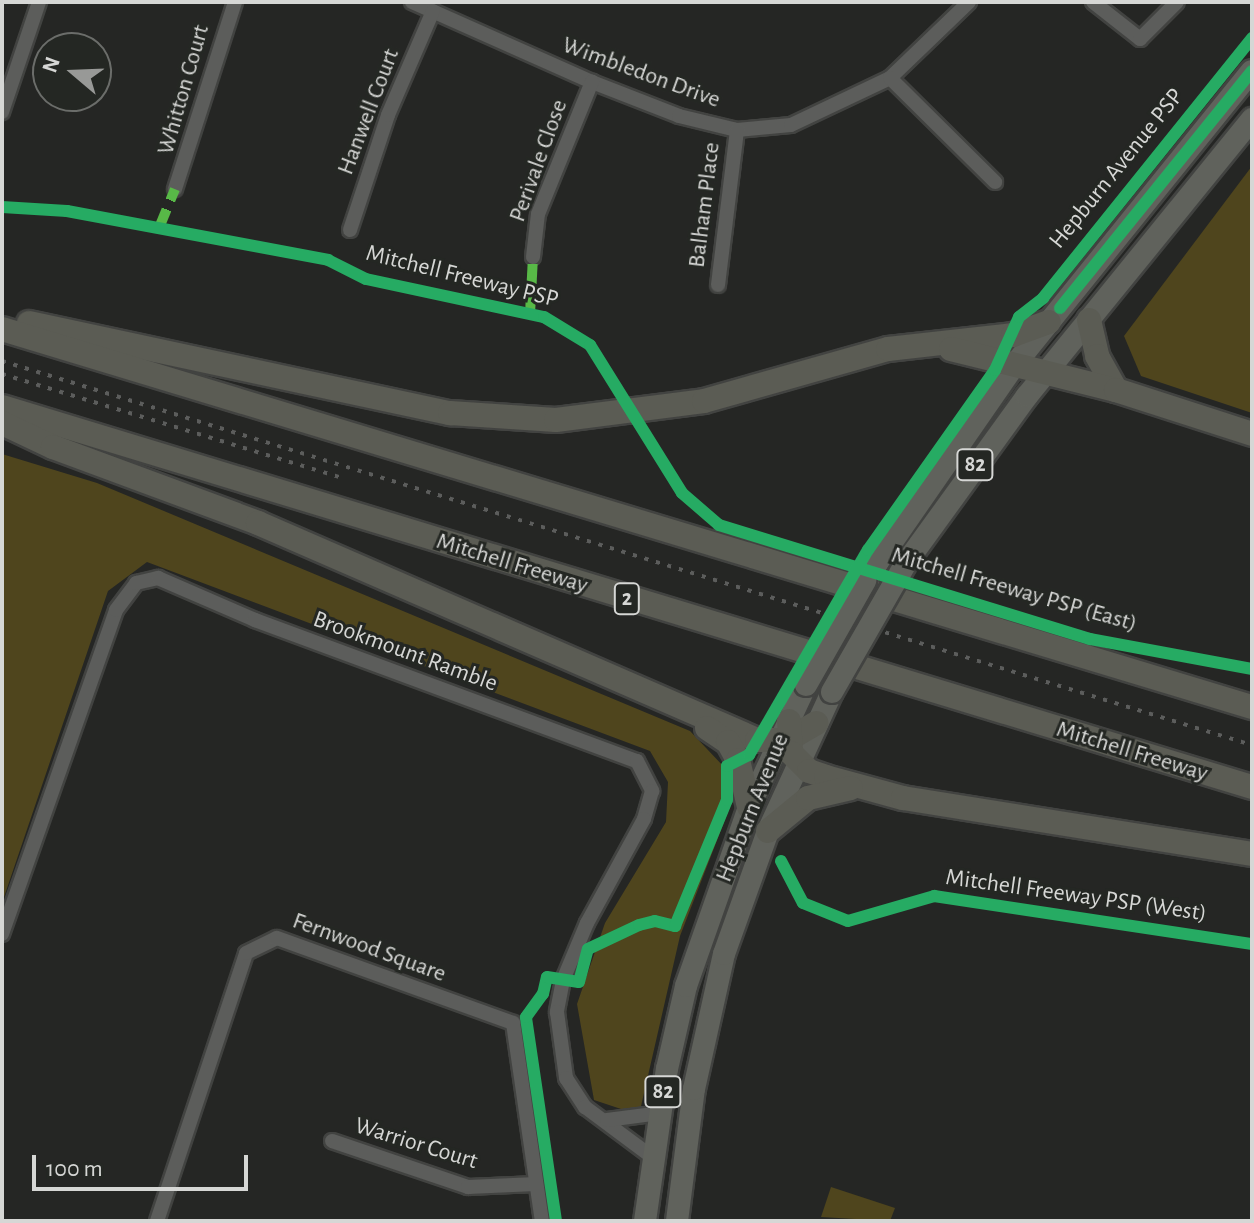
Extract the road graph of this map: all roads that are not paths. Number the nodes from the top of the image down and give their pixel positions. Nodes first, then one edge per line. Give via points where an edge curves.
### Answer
1 (39, 2) edge
2 (235, 2) edge
3 (412, 2) edge
4 (969, 2) edge
5 (1093, 2) edge
6 (1177, 2) edge
7 (433, 11) junction
8 (1252, 71) edge
9 (890, 78) junction
10 (592, 82) junction
11 (2, 112) edge
12 (1252, 119) edge
13 (737, 130) junction
14 (995, 182) dead end
15 (175, 189) dead end
16 (350, 230) dead end
17 (533, 257) dead end
18 (718, 285) dead end
19 (2, 317) edge
20 (1089, 320) junction
21 (1049, 322) junction
22 (2, 329) edge
23 (929, 345) junction
24 (1016, 363) junction
25 (1047, 371) junction
26 (1116, 390) junction
27 (2, 407) edge
28 (2, 423) edge
29 (1252, 434) edge
30 (674, 707) junction
31 (1252, 707) edge
32 (816, 723) joint
33 (788, 741) junction
34 (861, 787) junction
35 (1252, 787) edge
36 (749, 807) junction
37 (768, 831) junction
38 (1252, 854) edge
39 (2, 934) edge
40 (660, 1113) junction
41 (607, 1120) junction
42 (332, 1141) dead end
43 (652, 1157) junction
44 (536, 1184) junction
45 (157, 1221) edge
46 (542, 1221) edge
47 (645, 1221) edge
48 (677, 1221) edge

1 - 11 street
2 - 15 street, Whitton Court
3 - 7 street, Wimbledon Drive
4 - 9 street, Wimbledon Drive
5 - 6 street via 1140,39
7 - 10 street, Wimbledon Drive
7 - 16 street, Hanwell Court via 388,115
8 - 21 main road, Hepburn Avenue / 82
9 - 13 street, Wimbledon Drive via 791,125
9 - 14 street
10 - 13 street, Wimbledon Drive via 679,116
10 - 17 street, Perivale Close via 538,214
12 - 20 main road, Hepburn Avenue / 82
13 - 18 street, Balham Place
19 - 23 highway via 450,413 556,420 704,401 869,353
20 - 25 main road, Hepburn Avenue / 82
20 - 26 highway via 1097,356
21 - 23 highway via 1013,335
21 - 24 main road, Hepburn Avenue / 82
22 - 31 highway
23 - 24 highway
24 - 25 highway
24 - 33 main road, Hepburn Avenue / 82, bridge via 881,555 806,685
25 - 26 highway
25 - 32 main road, Hepburn Avenue / 82, bridge via 906,563
26 - 29 highway
27 - 35 highway, Mitchell Freeway / 2
28 - 30 highway via 258,523
30 - 33 highway via 757,740
30 - 36 highway via 728,742
32 - 33 highway
33 - 34 highway
33 - 36 main road, Hepburn Avenue / 82
33 - 37 main road, Hepburn Avenue / 82
34 - 37 highway via 808,798
34 - 38 highway
36 - 40 main road, Hepburn Avenue / 82 via 686,986
37 - 48 main road, Hepburn Avenue / 82 via 708,1018 685,1137
39 - 41 street, Brookmount Ramble via 116,610 136,583 158,578 255,620 637,761 652,791 644,819 587,923 563,980 557,1012 566,1078 585,1107
40 - 41 street
40 - 43 main road, Hepburn Avenue / 82
41 - 43 street, Brookmount Ramble
42 - 44 street, Warrior Court via 468,1187
43 - 47 main road, Hepburn Avenue / 82
44 - 45 street, Fernwood Square via 513,1023 277,938 246,953
44 - 46 street, Fernwood Square

